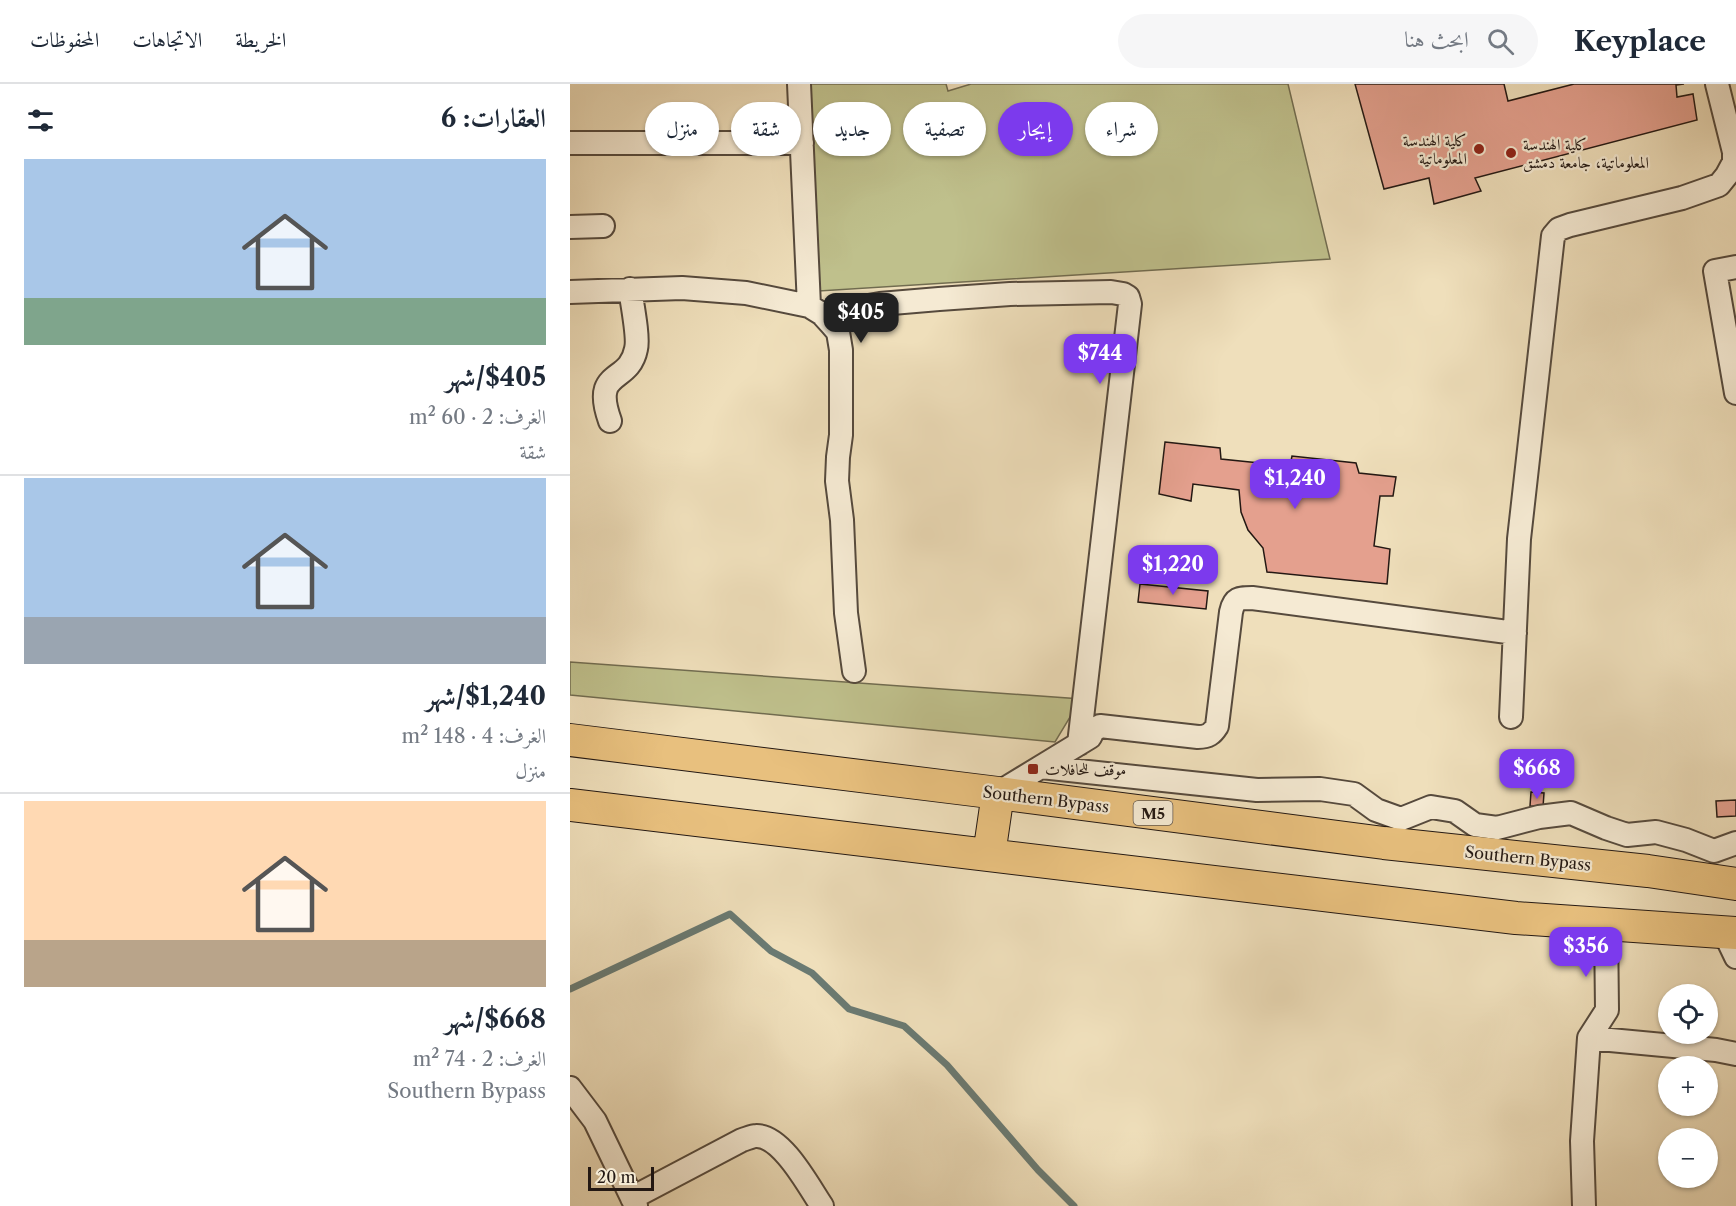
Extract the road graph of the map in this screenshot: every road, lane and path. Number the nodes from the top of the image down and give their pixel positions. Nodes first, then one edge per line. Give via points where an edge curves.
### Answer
1 (799, 84) edge
2 (1717, 84) edge
3 (570, 143) edge
4 (802, 143) junction
5 (570, 226) edge
6 (603, 226) dead end
7 (1736, 267) edge
8 (630, 289) junction
9 (570, 292) edge
10 (816, 310) junction
11 (1736, 393) edge
12 (610, 421) dead end
13 (1515, 633) junction
14 (854, 671) dead end
15 (1511, 717) dead end
16 (570, 740) edge
17 (1079, 744) junction
18 (1041, 767) junction
19 (998, 793) junction
20 (570, 806) edge
21 (1735, 842) edge
22 (989, 855) junction
23 (1736, 884) edge
24 (1606, 924) junction
25 (1732, 940) edge
26 (1589, 1038) junction
27 (1736, 1054) edge
28 (570, 1088) edge
29 (634, 1202) edge
30 (822, 1206) edge
31 (1584, 1206) edge

1 - 4 street
2 - 13 street via 1734,152 1734,162 1719,185 1570,225 1553,236 1519,538
3 - 4 street
4 - 10 street
5 - 6 street
7 - 11 street via 1715,271
8 - 9 street
8 - 10 street via 746,293
8 - 12 street via 637,347 632,361 605,391
10 - 14 street via 838,332 841,350 837,481
10 - 17 street via 1010,294 1111,292 1128,297
13 - 15 street
13 - 17 street via 1240,598 1231,612 1217,726 1213,732 1198,737 1100,726
16 - 19 highway, Southern Bypass / M5
17 - 18 street
18 - 19 street
18 - 21 street via 1257,790 1320,789 1354,794 1376,810 1401,819 1431,807 1455,811 1475,825 1497,828 1571,813 1627,835 1656,832 1714,851
19 - 22 highway
19 - 23 highway, Southern Bypass / M5
20 - 22 highway
22 - 24 highway via 1516,918
24 - 25 highway
24 - 26 street via 1607,1010
26 - 27 street
26 - 31 street via 1582,1142
28 - 29 street via 596,1121
29 - 30 street via 742,1140 756,1136 780,1146

